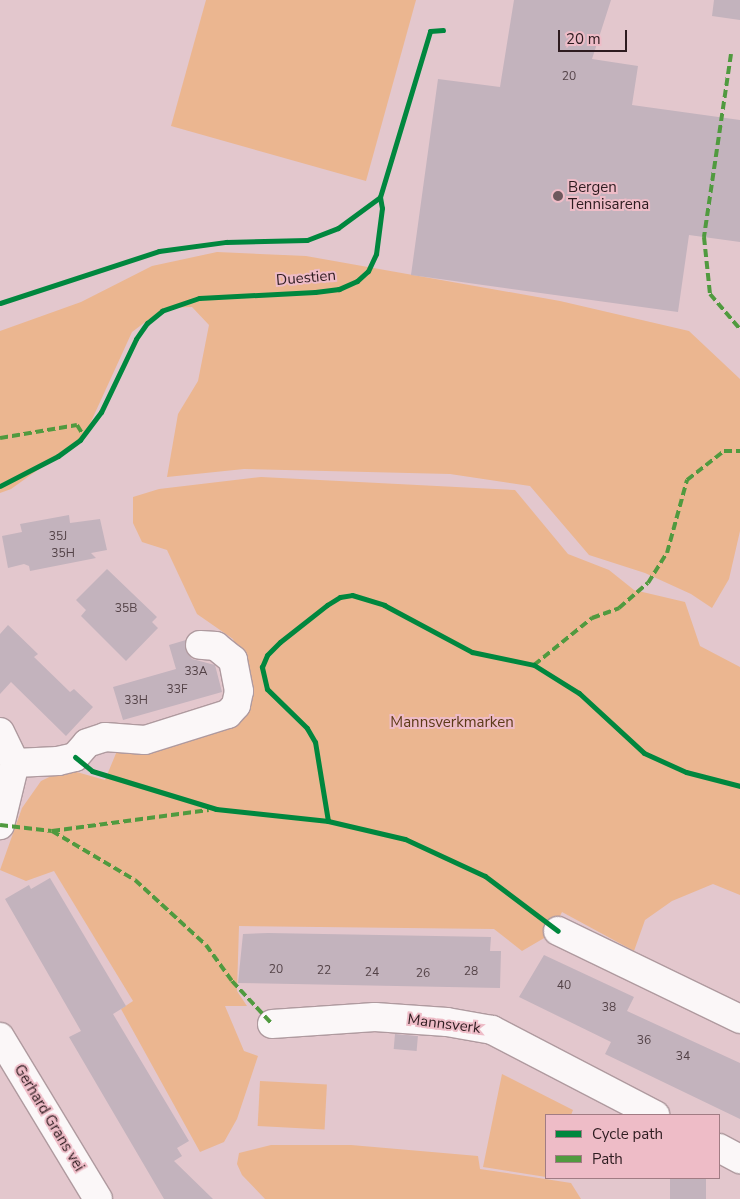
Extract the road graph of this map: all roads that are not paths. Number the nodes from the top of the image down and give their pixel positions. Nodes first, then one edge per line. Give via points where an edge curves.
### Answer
1 (200, 645) dead end
2 (0, 732) edge
3 (15, 763) junction
4 (0, 826) edge
5 (558, 931) dead end
6 (740, 1019) edge
7 (272, 1024) dead end
8 (0, 1037) edge
9 (653, 1114) edge
10 (720, 1149) edge
11 (740, 1159) edge
12 (98, 1199) edge

1 - 3 street via 216,646 233,660 239,691 236,706 228,714 145,740 105,737 87,743 75,757 58,761
2 - 3 street
3 - 4 street
5 - 6 street
7 - 9 street, Mannsverk via 375,1017 447,1022 492,1030
8 - 12 street, Gerhard Grans vei
10 - 11 street

